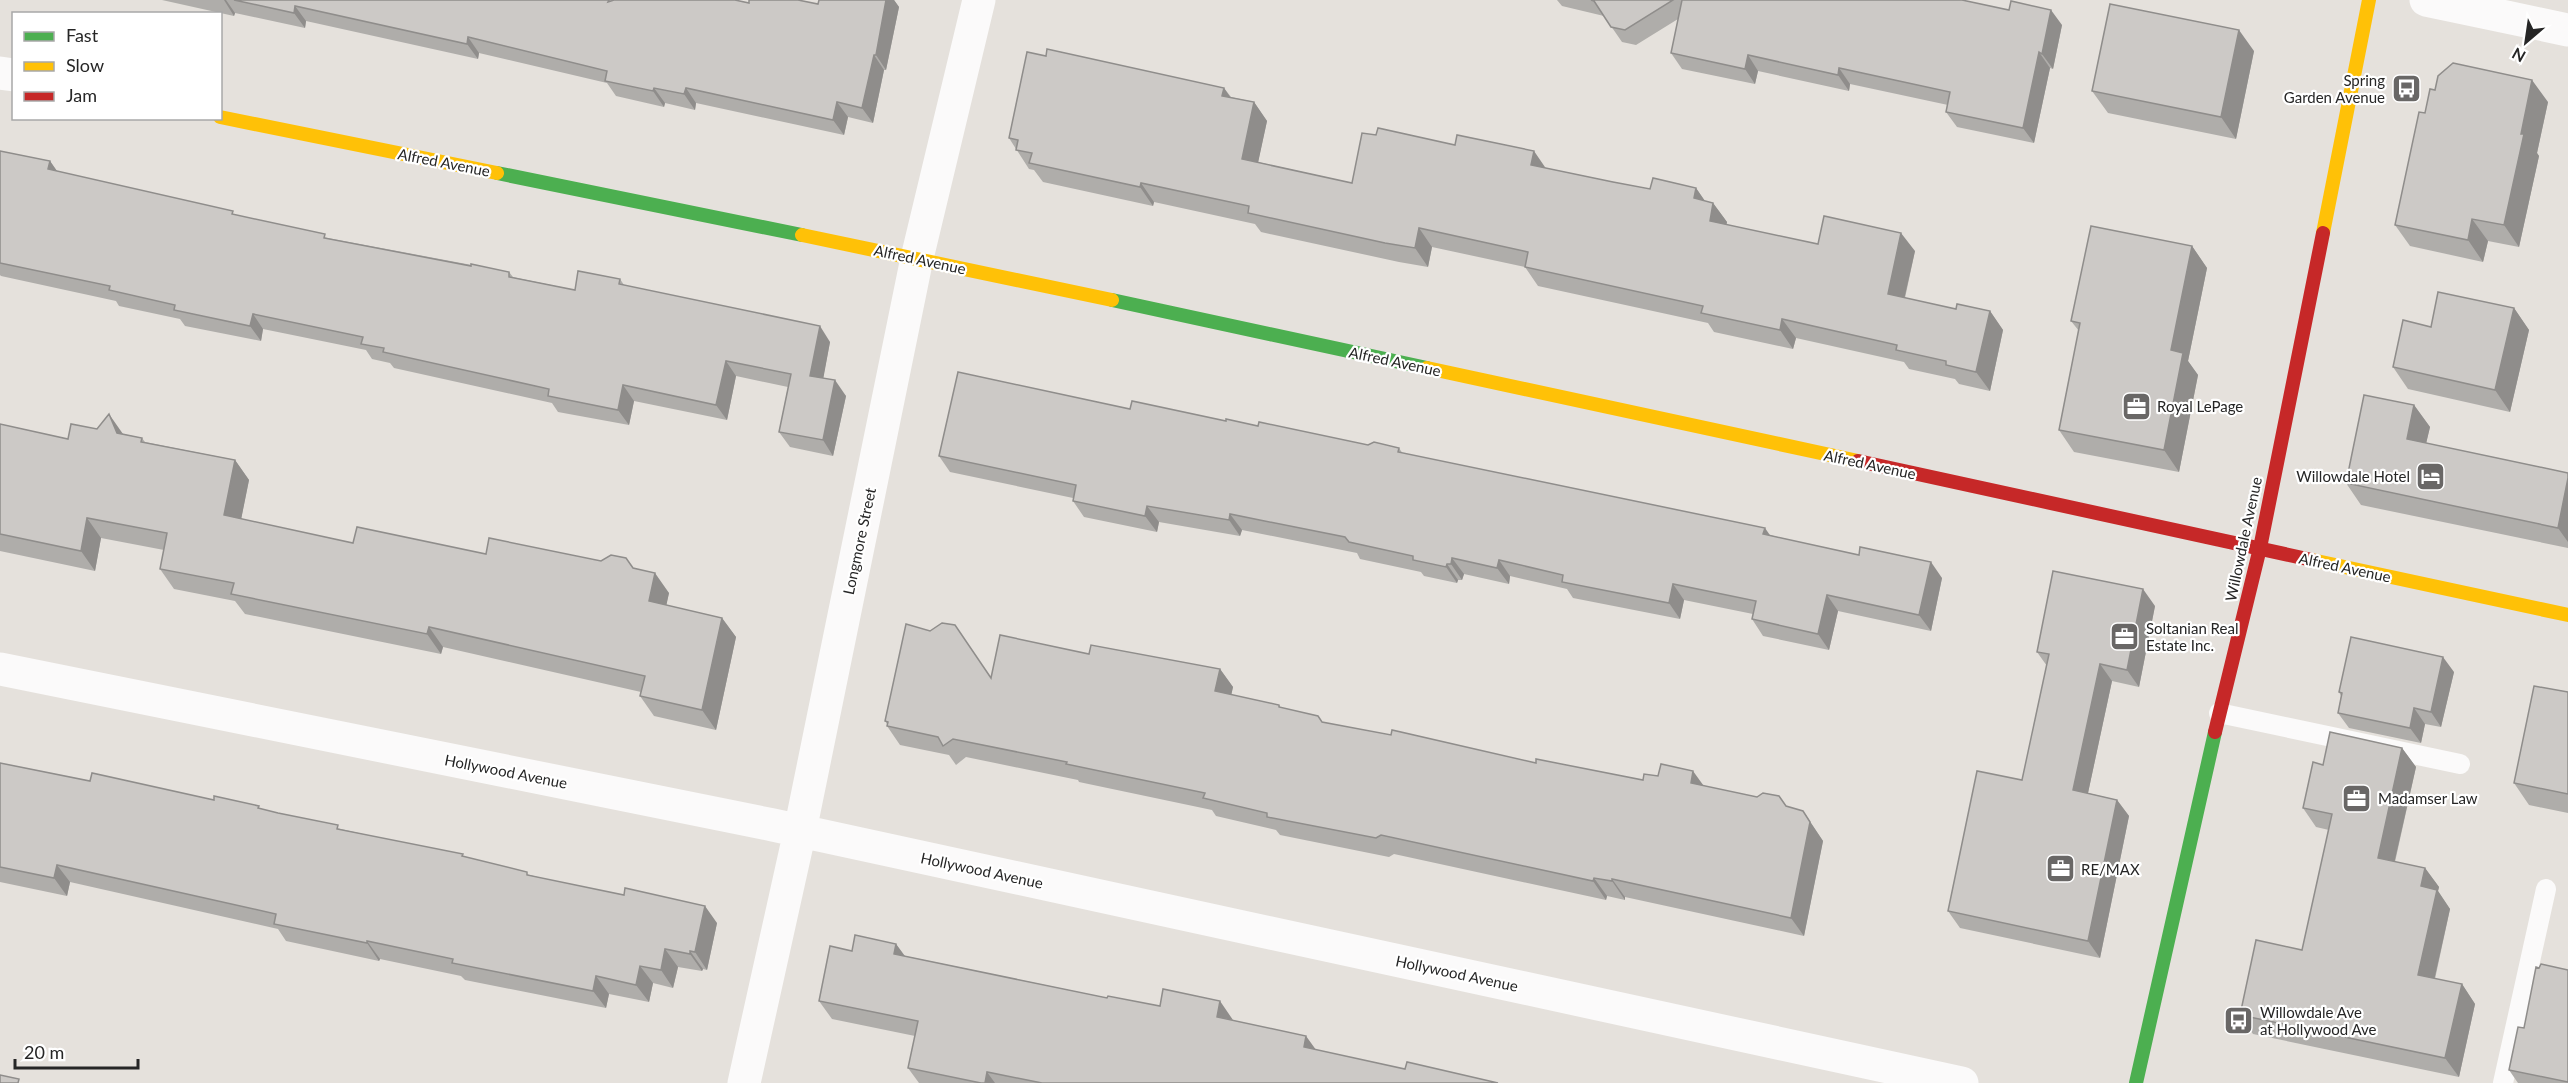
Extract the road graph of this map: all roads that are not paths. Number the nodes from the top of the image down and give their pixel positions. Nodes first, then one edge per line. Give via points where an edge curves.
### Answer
1 (979, 0) edge
2 (2369, 0) edge
3 (2426, 0) edge
4 (2568, 30) edge
5 (222, 117) edge
6 (917, 258) junction
7 (2260, 548) junction
8 (2568, 615) edge
9 (0, 669) edge
10 (2219, 713) junction
11 (2460, 764) dead end
12 (800, 831) junction
13 (2546, 889) dead end
14 (744, 1083) edge
15 (1962, 1083) edge
16 (2136, 1083) edge
17 (2503, 1083) edge

1 - 6 street, Longmore Street
2 - 7 street, Willowdale Avenue
3 - 4 street
5 - 6 street, Alfred Avenue
6 - 7 street, Alfred Avenue
6 - 12 street, Longmore Street
7 - 8 street, Alfred Avenue
7 - 10 street, Willowdale Avenue
9 - 12 street, Hollywood Avenue
10 - 11 lane
10 - 16 street, Willowdale Avenue
12 - 14 street, Longmore Street
12 - 15 street, Hollywood Avenue
13 - 17 lane

